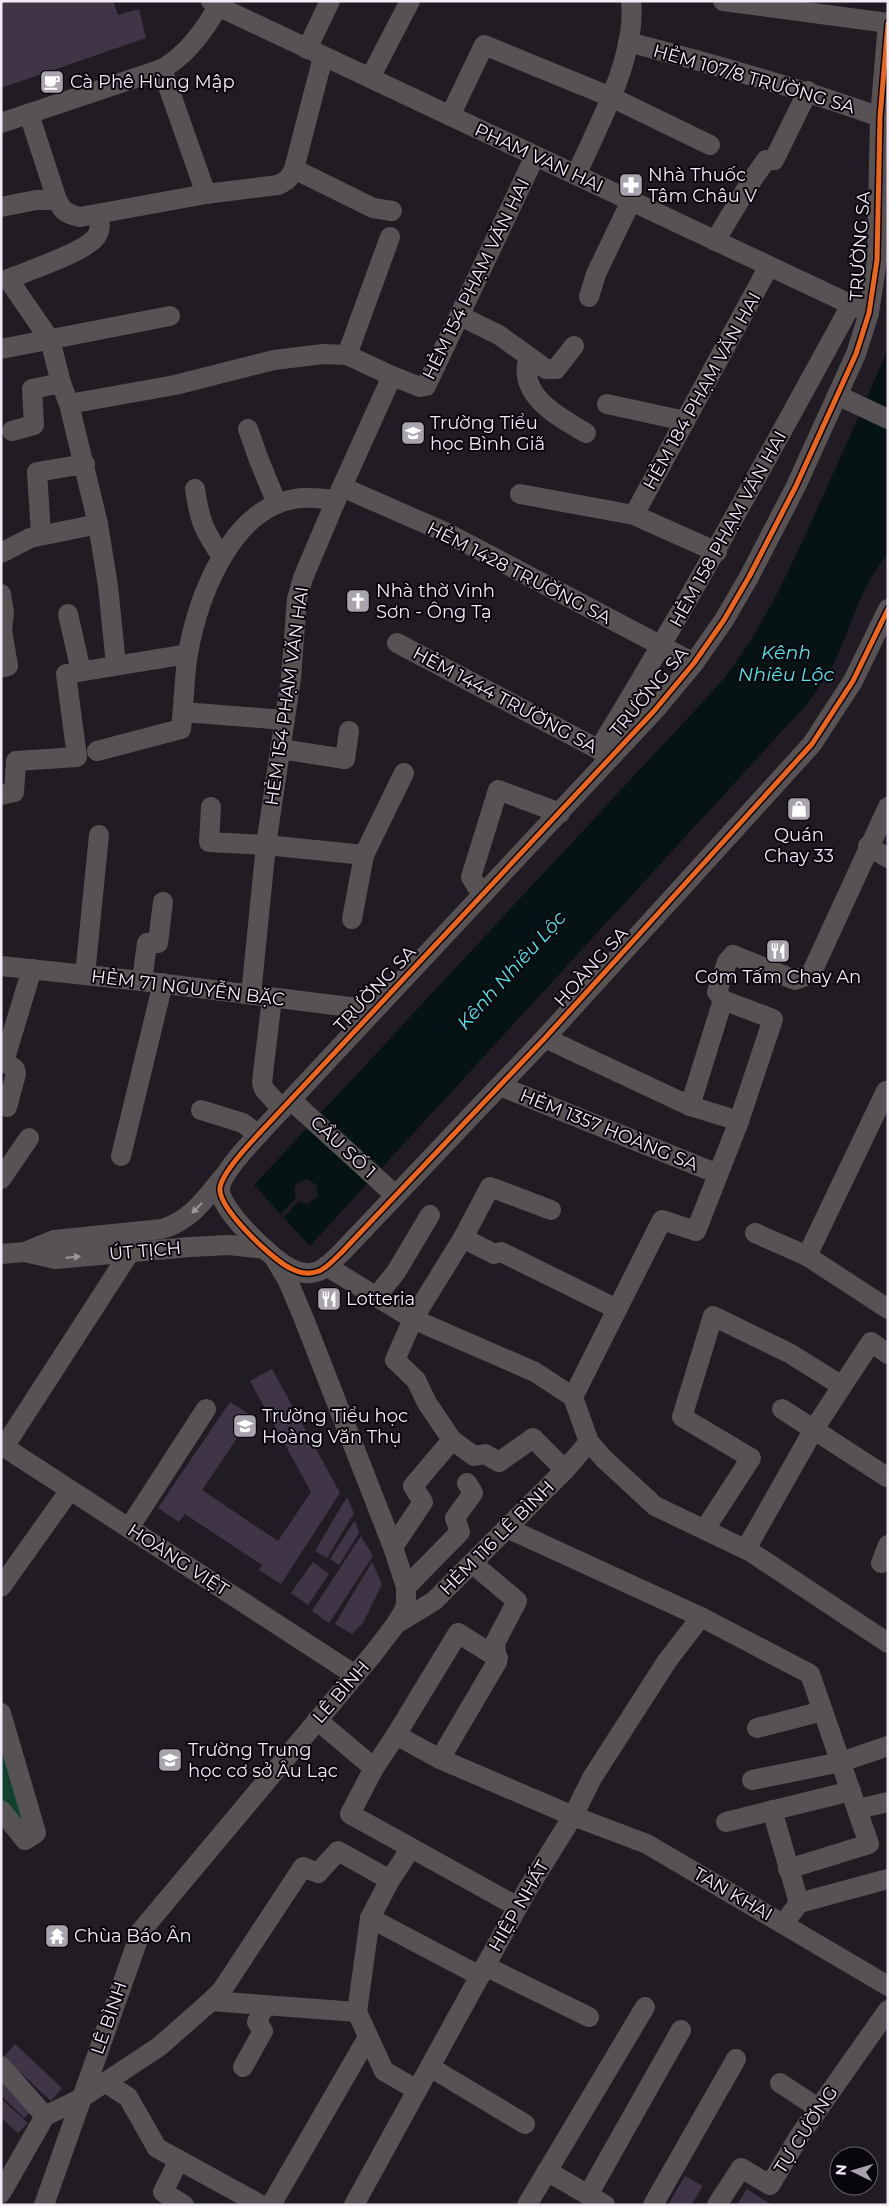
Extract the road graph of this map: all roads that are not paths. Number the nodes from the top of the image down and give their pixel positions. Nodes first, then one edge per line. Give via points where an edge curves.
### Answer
1 (330, 1) edge
2 (410, 1) edge
3 (631, 1) edge
4 (723, 1) edge
5 (217, 3) edge
6 (888, 23) edge
7 (628, 42) junction
8 (315, 53) junction
9 (162, 69) junction
10 (370, 78) junction
11 (808, 91) junction
12 (612, 97) junction
13 (29, 114) junction
14 (450, 116) junction
15 (880, 117) junction
16 (1, 123) edge
17 (710, 145) dead end
18 (535, 156) junction
19 (294, 169) junction
20 (576, 176) junction
21 (206, 194) junction
22 (57, 200) junction
23 (631, 201) junction
24 (1, 207) edge
25 (392, 211) dead end
26 (99, 214) junction
27 (883, 214) edge
28 (390, 237) dead end
29 (716, 241) junction
30 (769, 266) junction
31 (5, 276) edge
32 (589, 297) dead end
33 (860, 309) junction
34 (170, 316) dead end
35 (460, 316) junction
36 (50, 340) junction
37 (574, 346) dead end
38 (1, 349) edge
39 (347, 355) junction
40 (529, 357) junction
41 (392, 376) junction
42 (61, 383) junction
43 (846, 399) junction
44 (69, 404) junction
45 (607, 404) dead end
46 (888, 418) edge
47 (685, 421) junction
48 (248, 429) dead end
49 (12, 431) dead end
50 (586, 433) dead end
51 (85, 464) junction
52 (194, 489) dead end
53 (339, 493) junction
54 (520, 494) dead end
55 (277, 504) junction
56 (634, 515) junction
57 (98, 524) junction
58 (41, 535) junction
59 (717, 552) junction
60 (1, 553) edge
61 (222, 557) junction
62 (1, 594) edge
63 (888, 608) edge
64 (68, 614) dead end
65 (397, 643) dead end
66 (662, 647) junction
67 (188, 654) junction
68 (694, 664) junction
69 (116, 665) junction
70 (1, 668) edge
71 (81, 671) junction
72 (183, 712) junction
73 (285, 720) junction
74 (349, 731) dead end
75 (280, 749) junction
76 (97, 751) dead end
77 (606, 753) junction
78 (404, 773) dead end
79 (1, 795) edge
80 (211, 807) dead end
81 (888, 807) edge
82 (560, 813) junction
83 (99, 835) dead end
84 (266, 845) junction
85 (868, 846) junction
86 (364, 855) junction
87 (888, 858) edge
88 (482, 895) junction
89 (164, 902) dead end
90 (352, 919) dead end
91 (1, 966) edge
92 (32, 969) junction
93 (85, 975) junction
94 (142, 981) junction
95 (162, 984) junction
96 (252, 995) junction
97 (272, 998) junction
98 (723, 1000) junction
99 (374, 1010) junction
100 (545, 1038) junction
101 (500, 1086) junction
102 (888, 1093) edge
103 (292, 1106) junction
104 (690, 1106) junction
105 (7, 1107) dead end
106 (201, 1110) dead end
107 (739, 1121) junction
108 (258, 1135) junction
109 (29, 1138) dead end
110 (121, 1156) dead end
111 (718, 1174) junction
112 (223, 1178) junction
113 (1, 1179) edge
114 (389, 1189) junction
115 (551, 1210) dead end
116 (430, 1215) dead end
117 (755, 1233) dead end
118 (463, 1238) junction
119 (26, 1252) junction
120 (130, 1252) junction
121 (270, 1253) junction
122 (1, 1254) edge
123 (807, 1256) junction
124 (323, 1269) junction
125 (376, 1297) junction
126 (617, 1309) junction
127 (888, 1309) edge
128 (304, 1319) junction
129 (413, 1319) junction
130 (888, 1354) edge
131 (842, 1386) junction
132 (573, 1397) junction
133 (206, 1409) dead end
134 (782, 1409) dead end
135 (814, 1429) junction
136 (452, 1440) junction
137 (590, 1442) junction
138 (3, 1446) edge
139 (565, 1470) junction
140 (888, 1476) edge
141 (467, 1483) dead end
142 (70, 1490) junction
143 (129, 1528) junction
144 (507, 1528) junction
145 (705, 1529) junction
146 (393, 1547) junction
147 (746, 1549) junction
148 (472, 1563) junction
149 (406, 1587) junction
150 (1, 1588) edge
151 (701, 1617) junction
152 (396, 1624) junction
153 (888, 1642) edge
154 (498, 1658) junction
155 (355, 1675) junction
156 (823, 1711) junction
157 (1, 1713) edge
158 (317, 1720) junction
159 (757, 1728) dead end
160 (396, 1734) junction
161 (888, 1746) edge
162 (440, 1759) junction
163 (841, 1762) junction
164 (374, 1768) junction
165 (752, 1780) dead end
166 (855, 1800) junction
167 (888, 1802) edge
168 (1, 1810) edge
169 (772, 1810) junction
170 (573, 1816) junction
171 (726, 1822) dead end
172 (411, 1848) junction
173 (788, 1869) junction
174 (888, 1879) edge
175 (390, 1880) junction
176 (800, 1903) junction
177 (518, 1907) junction
178 (370, 1918) junction
179 (784, 1923) junction
180 (482, 1971) junction
181 (888, 1986) edge
182 (211, 2001) junction
183 (265, 2005) junction
184 (645, 2007) dead end
185 (888, 2010) edge
186 (357, 2012) junction
187 (590, 2017) dead end
188 (681, 2030) dead end
189 (368, 2037) junction
190 (736, 2060) dead end
191 (1, 2066) edge
192 (243, 2067) dead end
193 (430, 2067) junction
194 (106, 2083) junction
195 (780, 2083) dead end
196 (417, 2090) junction
197 (80, 2099) junction
198 (818, 2108) junction
199 (45, 2116) junction
200 (525, 2124) dead end
201 (179, 2160) junction
202 (547, 2171) junction
203 (1, 2193) edge
204 (596, 2200) edge
205 (44, 2205) edge
206 (184, 2205) edge
207 (261, 2205) edge
208 (271, 2205) edge
209 (354, 2205) edge
210 (527, 2205) edge
211 (653, 2205) edge
212 (717, 2205) edge

1 - 8 street
2 - 10 street
3 - 7 street
4 - 6 street
5 - 8 street, PHAM VAN HAI
5 - 9 street via 187,50
6 - 15 street, TRƯỜNG SA
7 - 11 street, HẺM 107/8 TRƯỜNG SA
7 - 12 street
8 - 10 street, PHAM VAN HAI
8 - 19 street
9 - 13 street
9 - 21 street
10 - 14 street, PHAM VAN HAI
11 - 15 street, HẺM 107/8 TRƯỜNG SA
11 - 29 street via 774,160 766,160
12 - 14 street via 484,45
12 - 17 street
12 - 20 street
13 - 16 street
13 - 22 street
14 - 18 street, PHAM VAN HAI
15 - 27 street, TRƯỜNG SA
18 - 20 street, PHAM VAN HAI
18 - 35 street, HẺM 154 PHẠM VĂN HAI
19 - 21 street via 290,177 278,185
19 - 25 street via 373,208
20 - 23 street, PHAM VAN HAI
21 - 26 street
22 - 24 street
22 - 26 street via 60,208 68,214
23 - 29 street, PHAM VAN HAI
23 - 32 street via 596,274
26 - 31 street via 100,227 96,238 84,246
27 - 33 street, TRƯỜNG SA via 877,260
28 - 39 street
29 - 30 street, PHAM VAN HAI
30 - 33 street, PHAM VAN HAI
30 - 47 street, HẺM 184 PHẠM VĂN HAI
31 - 36 street
33 - 43 street, TRƯỜNG SA via 856,354
33 - 59 street, HẺM 158 PHẠM VĂN HAI
34 - 36 street
35 - 40 street via 499,335
35 - 41 street, HẺM 154 PHẠM VĂN HAI via 426,386 420,387
36 - 38 street
36 - 42 street
37 - 40 street via 552,370
39 - 41 street
39 - 44 street via 291,357 175,385
40 - 50 street via 527,378 534,393 554,414
41 - 53 street, HẺM 154 PHẠM VĂN HAI
42 - 44 street
42 - 49 street via 32,390 34,425
43 - 46 street
43 - 68 street, TRƯỜNG SA via 724,620
44 - 51 street
45 - 47 street
47 - 56 street, HẺM 184 PHẠM VĂN HAI
48 - 55 street
51 - 57 street
51 - 58 street via 37,472
52 - 61 street via 200,520
53 - 55 street via 296,498
53 - 66 street, HẺM 1428 TRƯỜNG SA via 447,533
53 - 73 street, HẺM 154 PHẠM VĂN HAI via 297,599
54 - 56 street
55 - 61 street via 250,522
56 - 59 street
57 - 58 street
57 - 69 street
58 - 60 street
59 - 66 street, HẺM 158 PHẠM VĂN HAI
61 - 67 street via 212,575
62 - 70 street via 8,666
63 - 100 street, HOÀNG SA via 853,682 812,744
64 - 71 street
65 - 77 street, HẺM 1444 TRƯỜNG SA
66 - 68 street, HẺM 1428 TRƯỜNG SA
66 - 77 street, HẺM 158 PHẠM VĂN HAI
67 - 69 street
67 - 72 street
68 - 77 street, TRƯỜNG SA via 654,711
69 - 71 street
71 - 79 street via 66,674 77,757 16,761 14,792
72 - 73 street
72 - 76 street via 181,729
73 - 75 street, HẺM 154 PHẠM VĂN HAI
74 - 75 street via 345,759
75 - 84 street, HẺM 154 PHẠM VĂN HAI
77 - 82 street, TRƯỜNG SA
78 - 86 street
80 - 84 street via 210,842
81 - 85 street
82 - 88 street, TRƯỜNG SA
82 - 88 street via 498,790 471,877
83 - 93 street
84 - 86 street
84 - 96 street, HẺM 154 PHẠM VĂN HAI
85 - 87 street
85 - 98 street via 811,974 795,980 733,955 727,962 717,992
86 - 90 street
88 - 99 street, TRƯỜNG SA
89 - 94 street via 158,942 146,943
91 - 92 street, HẺM 71 NGUYỄN BẶC
92 - 93 street, HẺM 71 NGUYỄN BẶC
92 - 105 street via 5,1058 16,1074
93 - 94 street, HẺM 71 NGUYỄN BẶC
94 - 95 street, HẺM 71 NGUYỄN BẶC
95 - 96 street, HẺM 71 NGUYỄN BẶC
95 - 110 street
96 - 97 street, HẺM 71 NGUYỄN BẶC
97 - 99 street, HẺM 71 NGUYỄN BẶC
97 - 103 street, CẦU SỐ 1 via 262,1082 264,1089
98 - 104 street
98 - 107 street via 773,1019
99 - 103 street, TRƯỜNG SA
100 - 101 street, HOÀNG SA
100 - 104 street
101 - 111 street, HẺM 1357 HOÀNG SA
101 - 114 street, HOÀNG SA
102 - 123 street via 886,1091
103 - 108 street, TRƯỜNG SA
103 - 114 street, CẦU SỐ 1
104 - 107 street
106 - 108 street via 243,1123
107 - 111 street
108 - 112 street, TRƯỜNG SA
109 - 113 street
111 - 126 street via 696,1231 662,1220
112 -> 119 street, ÚT TỊCH via 196,1210 181,1222 162,1229 54,1240
112 - 121 street via 220,1189 224,1204
114 - 124 street, HOÀNG SA
115 - 118 street via 490,1187
116 - 125 street via 396,1272
117 - 123 street
118 - 126 street via 494,1254 501,1252
118 - 129 street
119 -> 120 street, ÚT TỊCH via 55,1259
119 - 122 street, ÚT TỊCH
120 - 121 street, ÚT TỊCH via 229,1245
120 - 138 street
121 - 124 street via 301,1273
121 - 128 street, LÊ BÌNH via 288,1281
123 - 127 street
124 - 125 street
124 - 128 street, HOÀNG SA via 307,1291
125 - 129 street
126 - 132 street
128 - 146 street, LÊ BÌNH
129 - 132 street via 535,1372
129 - 136 street via 395,1360 416,1380
130 - 131 street via 871,1342
131 - 135 street
131 - 145 street via 790,1353 713,1316 682,1417 750,1458
132 - 137 street
133 - 143 street
134 - 135 street
135 - 140 street
135 - 147 street
136 - 139 street via 474,1456 485,1454 499,1462 533,1438
136 - 146 street via 413,1486 423,1502
137 - 139 street, HẺM 116 LÊ BÌNH
137 - 145 street via 655,1506
138 - 142 street, HOÀNG VIỆT
139 - 144 street, HẺM 116 LÊ BÌNH
141 - 149 street via 473,1493 455,1518 460,1532
142 - 143 street, HOÀNG VIỆT
142 - 150 street
143 - 155 street, HOÀNG VIỆT
144 - 148 street, HẺM 116 LÊ BÌNH
144 - 151 street
145 - 147 street
146 - 149 street, LÊ BÌNH
147 - 153 street
148 - 152 street, HẺM 116 LÊ BÌNH via 434,1601
148 - 154 street via 517,1601 495,1643
149 - 152 street, LÊ BÌNH via 406,1605
151 - 156 street via 810,1674
151 - 170 street, HIỆP NHẤT via 667,1661 592,1778
152 - 155 street, LÊ BÌNH
154 - 160 street via 458,1633
154 - 162 street
155 - 158 street, LÊ BÌNH
156 - 159 street
156 - 163 street
157 - 168 street via 36,1832 25,1840
158 - 164 street
158 - 197 street, LÊ BÌNH via 147,1921
160 - 162 street, TAN KHAI
160 - 164 street
161 - 163 street
162 - 170 street, TAN KHAI
163 - 165 street
163 - 166 street
164 - 172 street via 350,1814
166 - 167 street
166 - 169 street
166 - 173 street via 869,1844
169 - 171 street
169 - 173 street
170 - 177 street, HIỆP NHẤT
170 - 179 street, TAN KHAI via 647,1844
172 - 175 street
172 - 177 street
173 - 176 street
174 - 176 street
175 - 178 street
175 - 182 street via 338,1852 318,1873 303,1867 222,1990
176 - 179 street
177 - 180 street, HIỆP NHẤT
178 - 180 street
178 - 186 street
179 - 181 street, TAN KHAI
180 - 187 street
180 - 193 street, HIỆP NHẤT
182 - 183 street
182 - 194 street via 160,2046
183 - 186 street
183 - 192 street via 257,2022 263,2031
184 - 202 street
185 - 198 street, TỰ CƯỜNG
186 - 189 street
188 - 204 street
189 - 196 street via 384,2071
189 - 208 street
190 - 211 street
191 - 199 street
193 - 196 street, HIỆP NHẤT
193 - 200 street
194 - 197 street
194 - 201 street via 128,2097 157,2148
195 - 198 street
196 - 209 street, HIỆP NHẤT
197 - 199 street
197 - 205 street, LÊ BÌNH
198 - 212 street, TỰ CƯỜNG via 770,2186 741,2168
199 - 203 street
201 - 206 street via 163,2192
201 - 207 street
202 - 204 street
202 - 210 street

